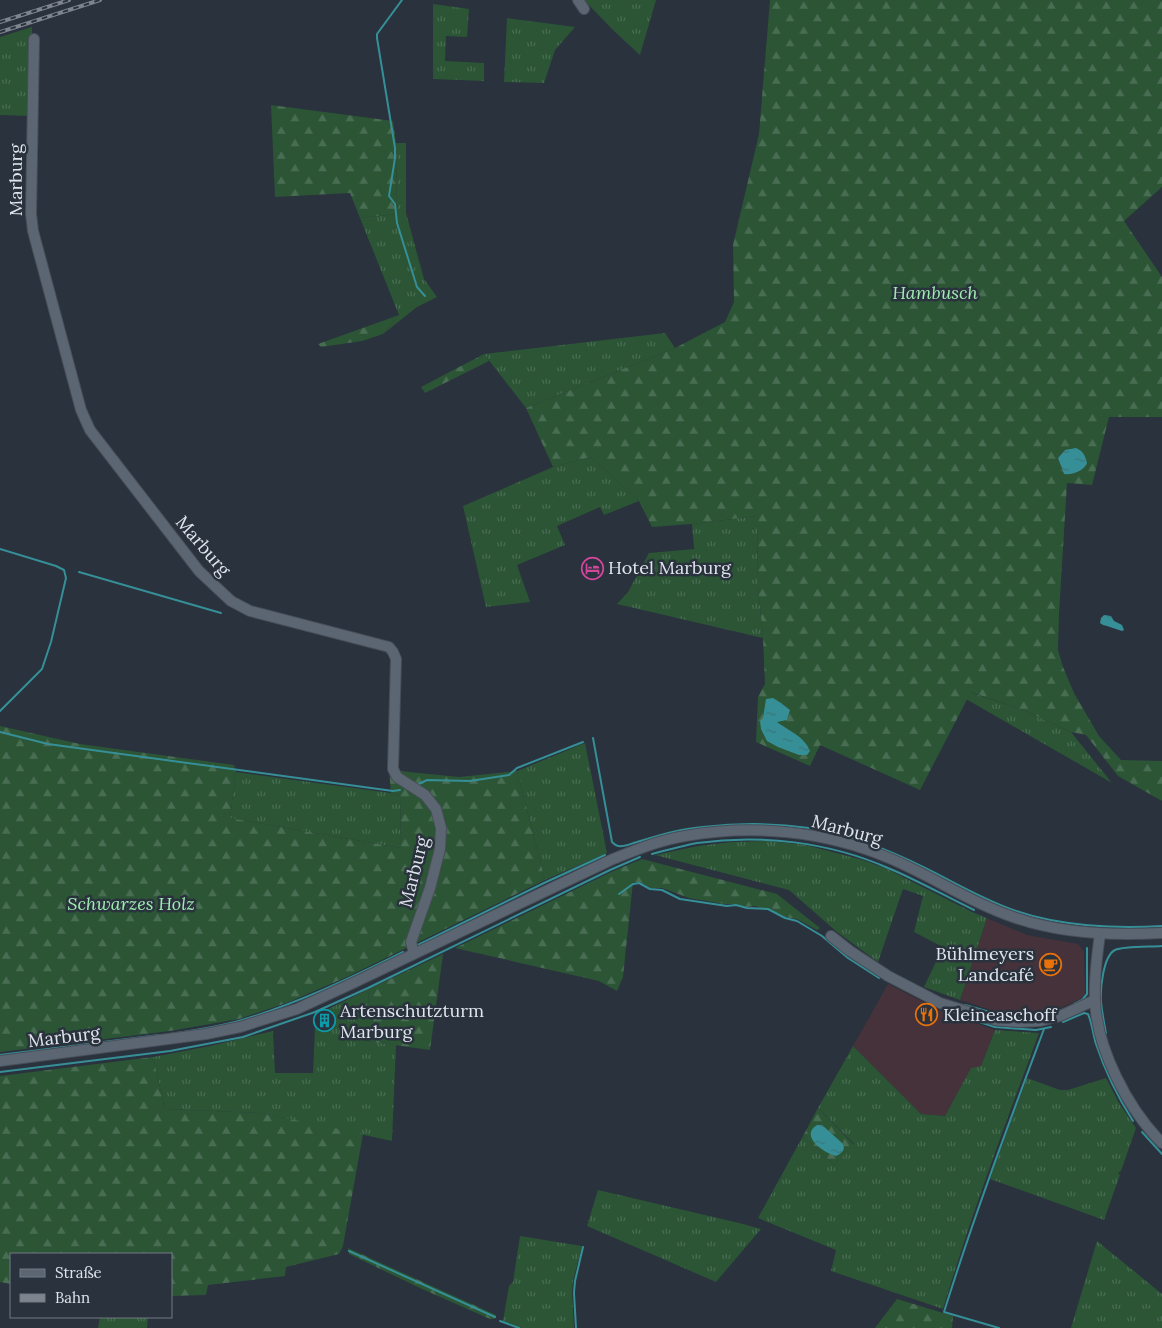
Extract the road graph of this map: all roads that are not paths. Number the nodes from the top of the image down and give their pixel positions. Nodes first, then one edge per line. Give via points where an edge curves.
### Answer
1 (578, 0) edge
2 (584, 9) dead end
3 (34, 39) dead end
4 (1162, 933) edge
5 (1100, 934) junction
6 (831, 936) dead end
7 (414, 953) junction
8 (1095, 1000) junction
9 (0, 1061) edge
10 (1162, 1143) edge

1 - 2 street
3 - 7 street, Marburg via 33,231 81,410 100,444 199,571 231,601 250,611 389,647 393,652 396,659 393,769 397,777 426,795 436,810 441,828 440,849 430,888 410,942
4 - 5 street, Marburg
5 - 7 street, Marburg via 1054,928 1016,918 890,858 842,842 766,830 729,831 684,836 641,848
5 - 8 street
6 - 8 street via 888,976 940,1003 996,1020 1040,1022
7 - 9 street, Marburg via 297,1009 240,1027 171,1040
8 - 10 street via 1104,1048 1117,1078 1132,1105

